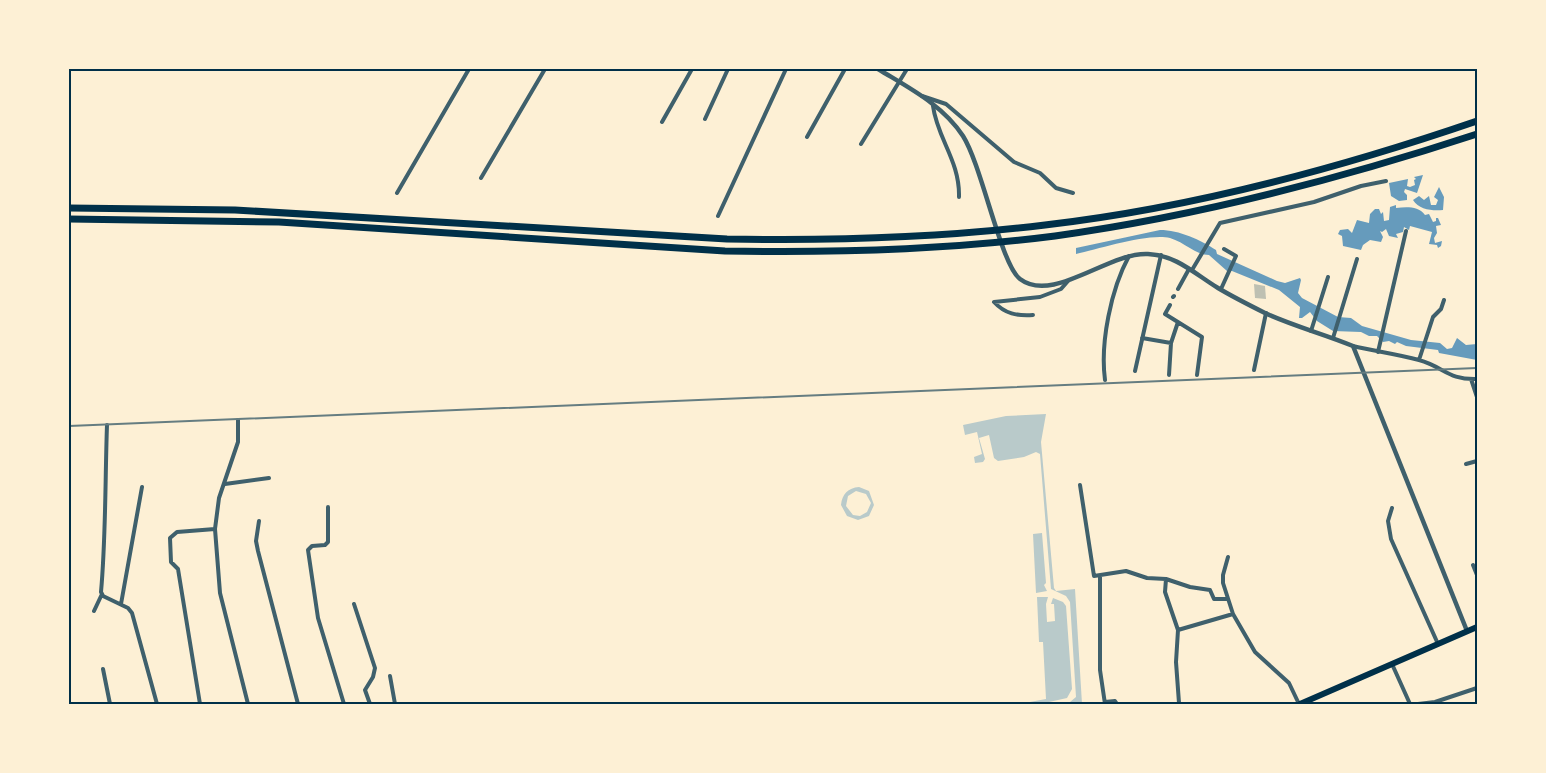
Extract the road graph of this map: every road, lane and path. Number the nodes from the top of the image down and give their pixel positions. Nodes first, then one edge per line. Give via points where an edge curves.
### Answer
1 (469, 69) edge
2 (545, 69) edge
3 (692, 69) edge
4 (728, 69) edge
5 (786, 69) edge
6 (845, 69) edge
7 (878, 69) edge
8 (907, 69) edge
9 (899, 82) junction
10 (922, 96) junction
11 (933, 106) junction
12 (705, 119) dead end
13 (1477, 121) edge
14 (662, 122) dead end
15 (1477, 134) edge
16 (807, 137) dead end
17 (861, 144) dead end
18 (481, 178) dead end
19 (1386, 181) dead end
20 (397, 193) dead end
21 (1074, 193) dead end
22 (959, 197) dead end
23 (69, 208) edge
24 (718, 216) dead end
25 (69, 219) edge
26 (1406, 231) dead end
27 (1224, 249) dead end
28 (1130, 254) junction
29 (1161, 255) junction
30 (1357, 259) dead end
31 (1190, 269) junction
32 (1328, 277) dead end
33 (1070, 279) junction
34 (1178, 289) dead end
35 (1221, 289) junction
36 (1444, 300) dead end
37 (1170, 305) dead end
38 (1266, 313) junction
39 (1033, 316) dead end
40 (1178, 322) junction
41 (1311, 331) junction
42 (1334, 336) junction
43 (1142, 338) junction
44 (1171, 343) junction
45 (1353, 346) junction
46 (1378, 352) junction
47 (1419, 360) junction
48 (1254, 370) dead end
49 (1135, 371) dead end
50 (1169, 375) dead end
51 (1197, 375) dead end
52 (1472, 379) junction
53 (1477, 379) edge
54 (1105, 380) dead end
55 (1477, 397) edge
56 (238, 420) dead end
57 (106, 425) dead end
58 (1477, 461) edge
59 (1466, 464) dead end
60 (269, 478) dead end
61 (225, 484) junction
62 (1080, 485) dead end
63 (142, 487) dead end
64 (328, 507) dead end
65 (1392, 508) dead end
66 (259, 521) dead end
67 (214, 529) junction
68 (1228, 557) dead end
69 (1473, 565) dead end
70 (1477, 575) edge
71 (1100, 576) junction
72 (1166, 579) junction
73 (102, 594) junction
74 (1227, 599) junction
75 (121, 604) junction
76 (354, 604) dead end
77 (94, 611) dead end
78 (1233, 614) junction
79 (1477, 627) edge
80 (1178, 630) junction
81 (1467, 631) junction
82 (1438, 644) junction
83 (1392, 664) junction
84 (103, 669) dead end
85 (390, 676) dead end
86 (1477, 688) edge
87 (1105, 703) edge
88 (1179, 703) dead end
89 (110, 704) edge
90 (157, 704) edge
91 (200, 704) edge
92 (248, 704) edge
93 (298, 704) edge
94 (344, 704) edge
95 (370, 704) edge
96 (395, 704) edge
97 (1118, 704) edge
98 (1300, 704) edge
99 (1410, 704) edge
100 (1418, 704) edge

1 - 20 street
2 - 18 street
3 - 14 street
4 - 12 street
5 - 24 street
6 - 16 street
7 - 9 street
8 - 9 street
9 - 10 street
9 - 17 street
10 - 11 street
10 - 21 street via 946,104 1016,163 1040,173 1056,188
11 - 22 street via 936,121 954,160
11 - 33 street via 963,136 977,165 1009,263 1019,279 1036,286 1052,286
13 - 23 highway via 1316,172 1190,201 1045,225 919,236 726,239 235,210
15 - 25 highway via 1321,182 1193,212 1054,236 917,248 725,251 279,222
19 - 31 street via 1314,202 1220,223
26 - 46 street
27 - 35 street via 1236,256
28 - 29 street
28 - 33 street
28 - 54 street via 1119,278 1103,348
29 - 31 street
29 - 43 street
30 - 42 street
31 - 34 street
31 - 35 street
32 - 41 street
33 - 39 street via 1061,289 1040,297 994,302 1018,316
35 - 38 street
36 - 47 street via 1441,309 1433,316
37 - 40 street via 1165,314
38 - 41 street
38 - 48 street
40 - 44 street
40 - 51 street via 1202,337
41 - 42 street
42 - 45 street
43 - 44 street
43 - 49 street
44 - 50 street
45 - 46 street
45 - 81 street
46 - 47 street
47 - 52 street via 1452,377
52 - 53 street
52 - 55 street
56 - 61 street via 238,442
57 - 73 street
58 - 59 street
60 - 61 street
61 - 67 street via 219,498
62 - 71 street via 1093,574
63 - 75 street
64 - 94 street via 328,542 325,546 312,546 308,550 318,618
65 - 82 street via 1388,521 1391,539
66 - 93 street via 258,551
67 - 91 street via 177,532 170,538 171,562 178,569
67 - 92 street via 220,593
68 - 74 street via 1223,575
69 - 70 street
71 - 72 street via 1126,571 1147,578
71 - 87 street via 1100,670
72 - 74 street via 1209,589 1214,599
72 - 80 street via 1165,592
73 - 75 street
73 - 77 street
74 - 78 street
75 - 90 street via 133,616
76 - 95 street via 375,668 365,690
78 - 80 street
78 - 98 street via 1254,652 1289,683
79 - 81 highway
80 - 88 street
81 - 82 highway
82 - 83 highway
83 - 98 highway
83 - 99 street
84 - 89 street
85 - 96 street
86 - 100 street via 1435,702
87 - 97 street via 1115,700

